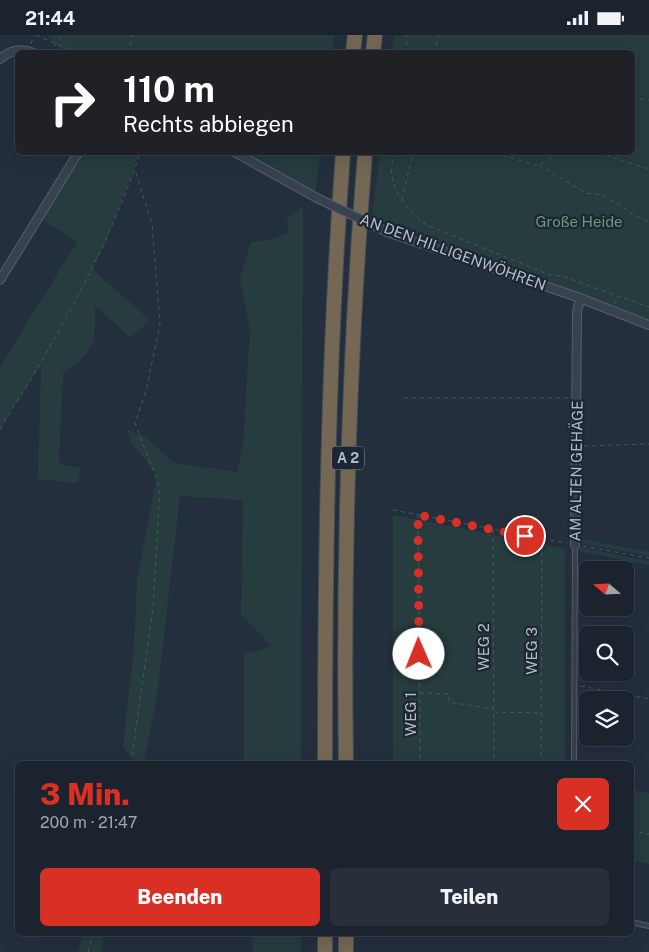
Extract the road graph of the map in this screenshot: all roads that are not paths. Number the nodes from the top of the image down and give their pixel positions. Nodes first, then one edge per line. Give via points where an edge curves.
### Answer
1 (355, 35) edge
2 (376, 35) edge
3 (353, 50) edge
4 (374, 50) edge
5 (15, 51) edge
6 (0, 59) edge
7 (77, 155) edge
8 (240, 155) edge
9 (343, 155) edge
10 (365, 155) edge
11 (0, 280) edge
12 (580, 298) junction
13 (649, 325) edge
14 (575, 545) joint
15 (325, 761) edge
16 (346, 761) edge
17 (574, 761) edge
18 (634, 923) edge
19 (649, 926) edge
20 (325, 936) edge
21 (346, 936) edge
22 (325, 952) edge
23 (346, 952) edge

1 - 3 highway
2 - 4 highway
5 - 6 street
7 - 11 street
8 - 12 street, AN DEN HILLIGENWÖHREN, bridge via 387,232
9 - 15 highway, A 2 via 332,309 324,556
10 - 16 highway, A 2 via 353,311 345,556
12 - 13 street, AN DEN HILLIGENWÖHREN
12 - 14 street, AM ALTEN GEHÄGE via 577,312
14 - 17 lane, AM ALTEN GEHÄGE
18 - 19 lane
20 - 22 highway
21 - 23 highway

